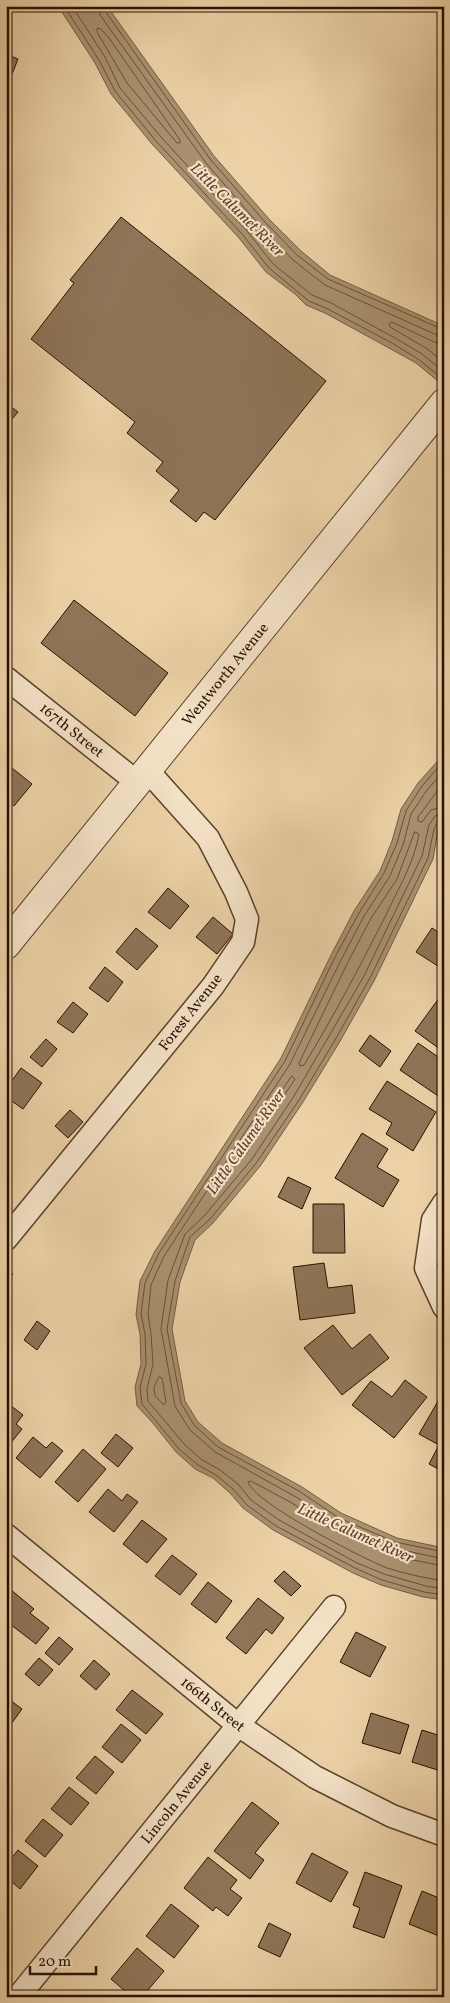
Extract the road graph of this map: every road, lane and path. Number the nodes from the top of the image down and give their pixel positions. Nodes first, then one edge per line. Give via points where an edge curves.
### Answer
1 (444, 403) edge
2 (6, 678) edge
3 (143, 777) junction
4 (6, 945) edge
5 (444, 1203) edge
6 (6, 1239) edge
7 (442, 1303) edge
8 (6, 1535) edge
9 (334, 1607) dead end
10 (238, 1725) junction
11 (444, 1835) edge
12 (18, 1997) edge

1 - 3 street, Wentworth Avenue
2 - 3 street, 167th Street
3 - 4 street, Wentworth Avenue
3 - 6 street, Forest Avenue via 208,838 247,919 243,942 213,986
5 - 7 street via 433,1220 426,1268
8 - 10 street, 166th Street
9 - 10 street, Lincoln Avenue
10 - 11 street, 166th Street via 315,1777 392,1816
10 - 12 street, Lincoln Avenue

